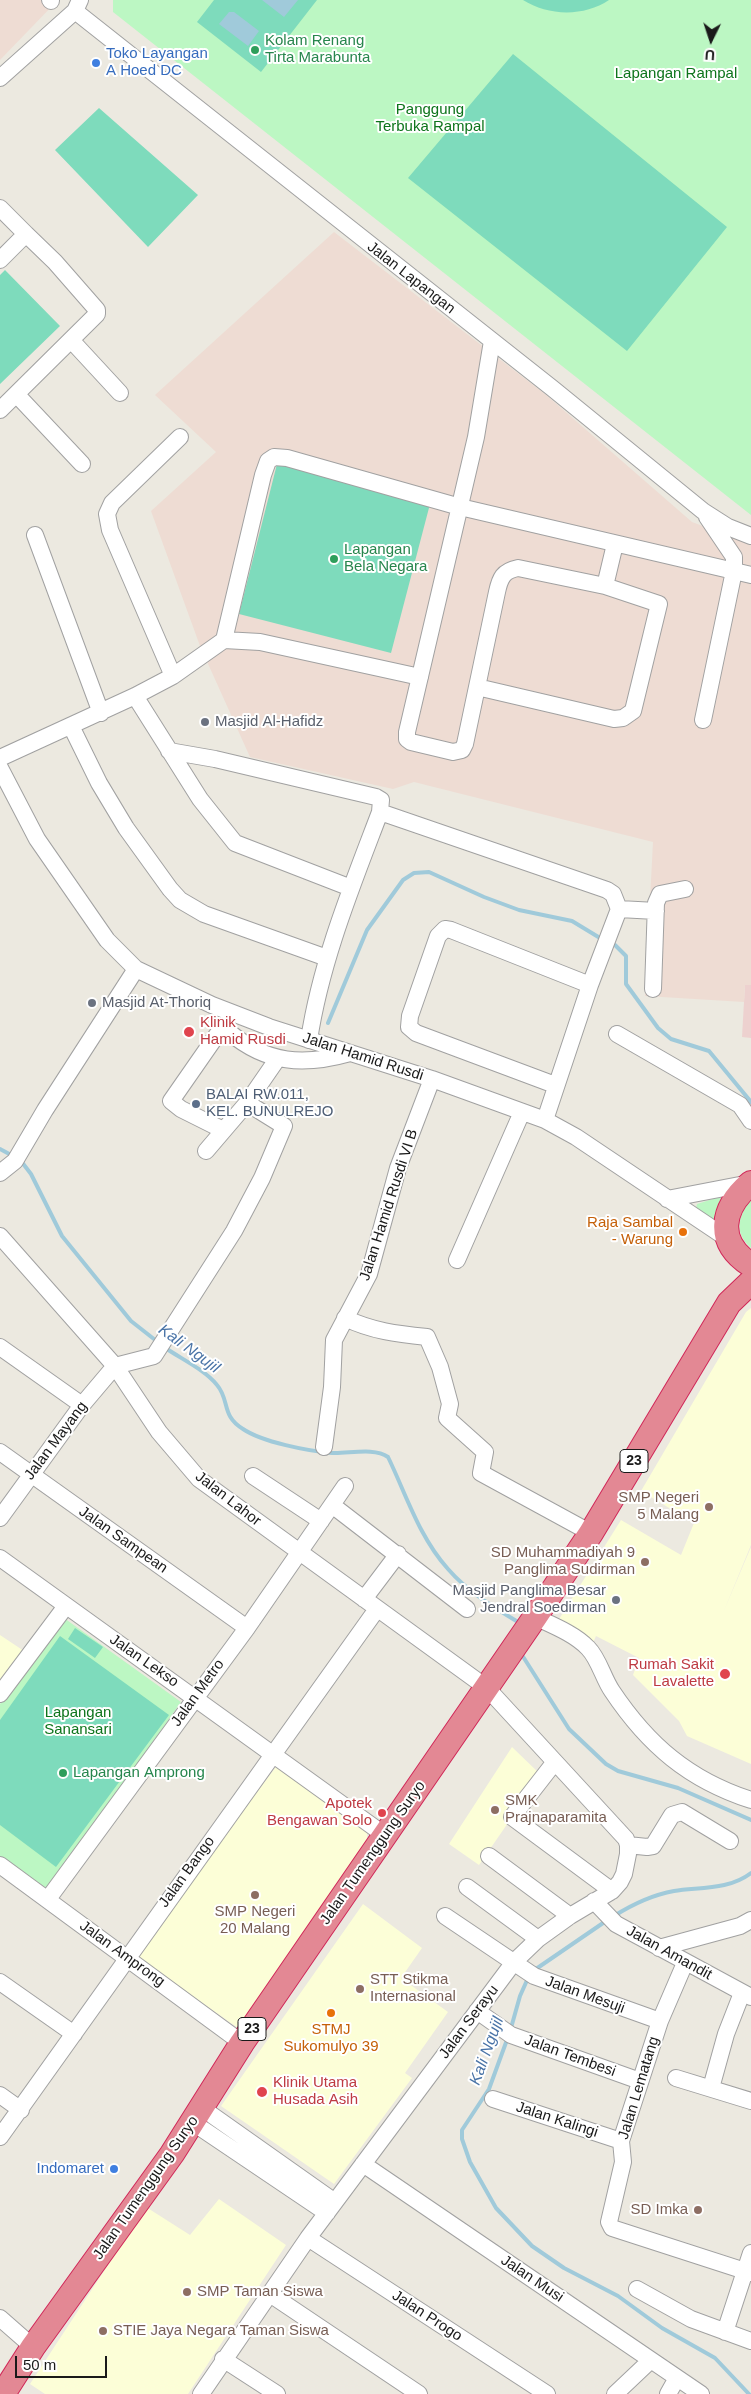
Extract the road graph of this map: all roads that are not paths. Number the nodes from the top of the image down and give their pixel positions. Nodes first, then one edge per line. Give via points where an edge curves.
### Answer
1 (78, 6) edge
2 (0, 78) edge
3 (0, 208) edge
4 (26, 234) junction
5 (0, 260) edge
6 (71, 340) junction
7 (492, 341) junction
8 (120, 393) dead end
9 (17, 394) junction
10 (0, 410) edge
11 (180, 437) dead end
12 (82, 464) dead end
13 (460, 507) junction
14 (703, 511) junction
15 (35, 535) dead end
16 (751, 536) edge
17 (615, 544) junction
18 (734, 571) junction
19 (751, 575) edge
20 (605, 586) junction
21 (224, 640) junction
22 (173, 676) junction
23 (420, 677) junction
24 (477, 687) junction
25 (135, 696) junction
26 (101, 712) junction
27 (703, 720) dead end
28 (71, 726) junction
29 (169, 751) junction
30 (0, 758) edge
31 (0, 768) edge
32 (380, 812) junction
33 (351, 888) junction
34 (685, 889) dead end
35 (620, 908) junction
36 (656, 911) junction
37 (327, 958) junction
38 (136, 969) junction
39 (590, 985) junction
40 (653, 989) dead end
41 (248, 1018) junction
42 (617, 1034) dead end
43 (229, 1035) junction
44 (309, 1040) junction
45 (350, 1053) junction
46 (278, 1058) junction
47 (432, 1079) junction
48 (555, 1084) junction
49 (247, 1103) junction
50 (522, 1112) junction
51 (545, 1120) junction
52 (751, 1121) edge
53 (223, 1130) junction
54 (206, 1151) dead end
55 (0, 1173) edge
56 (751, 1183) edge
57 (667, 1199) junction
58 (0, 1236) edge
59 (731, 1244) junction
60 (457, 1260) dead end
61 (751, 1265) edge
62 (751, 1282) edge
63 (729, 1303) junction
64 (344, 1318) junction
65 (0, 1347) edge
66 (115, 1366) junction
67 (82, 1405) junction
68 (324, 1447) dead end
69 (0, 1452) edge
70 (31, 1475) junction
71 (253, 1476) dead end
72 (345, 1486) dead end
73 (332, 1505) junction
74 (0, 1518) edge
75 (321, 1521) junction
76 (591, 1533) junction
77 (300, 1553) junction
78 (398, 1554) junction
79 (0, 1558) edge
80 (370, 1604) junction
81 (66, 1606) junction
82 (467, 1609) dead end
83 (535, 1617) junction
84 (247, 1628) junction
85 (487, 1688) junction
86 (0, 1694) edge
87 (194, 1697) junction
88 (273, 1755) junction
89 (554, 1763) junction
90 (751, 1800) edge
91 (386, 1836) junction
92 (730, 1841) dead end
93 (628, 1845) junction
94 (489, 1856) dead end
95 (0, 1866) edge
96 (467, 1887) dead end
97 (612, 1890) junction
98 (48, 1900) junction
99 (605, 1913) junction
100 (445, 1916) dead end
101 (570, 1916) junction
102 (751, 1920) edge
103 (538, 1939) junction
104 (659, 1948) junction
105 (127, 1958) junction
106 (685, 1962) junction
107 (525, 1970) junction
108 (0, 1982) edge
109 (747, 1995) edge
110 (478, 2011) junction
111 (660, 2021) junction
112 (74, 2034) junction
113 (242, 2043) junction
114 (676, 2078) dead end
115 (640, 2081) junction
116 (711, 2088) junction
117 (0, 2095) edge
118 (493, 2099) dead end
119 (751, 2101) edge
120 (21, 2110) junction
121 (197, 2115) junction
122 (0, 2137) edge
123 (620, 2141) junction
124 (364, 2164) junction
125 (331, 2208) junction
126 (308, 2238) junction
127 (751, 2253) edge
128 (748, 2272) edge
129 (637, 2289) dead end
130 (270, 2294) junction
131 (0, 2318) edge
132 (726, 2332) junction
133 (751, 2341) edge
134 (33, 2347) junction
135 (223, 2359) junction
136 (650, 2360) junction
137 (677, 2378) junction
138 (3, 2394) edge
139 (201, 2394) edge
140 (277, 2394) edge
141 (419, 2394) edge
142 (546, 2394) edge
143 (614, 2394) edge
144 (668, 2394) edge
145 (701, 2394) edge

1 - 2 street
1 - 7 street, Jalan Lapangan
3 - 4 street
4 - 5 street
4 - 6 street via 97,310
6 - 8 street
6 - 9 street
7 - 13 street
7 - 14 street, Jalan Lapangan
9 - 10 street
9 - 12 street
11 - 22 street via 112,503 107,514 110,530
13 - 17 street
13 - 21 street via 274,457 268,461 263,475
13 - 23 street
14 - 16 street, Jalan Lapangan via 728,527
14 - 18 street via 734,557
15 - 26 street
17 - 18 street
17 - 20 street
18 - 19 street
18 - 27 street
20 - 24 street via 518,568 507,570 498,585
20 - 24 street via 659,604 633,711 628,715 614,719
21 - 22 street
21 - 23 street via 260,642
22 - 25 street
23 - 24 street via 407,739 435,749 462,750
25 - 26 street
25 - 29 street
26 - 28 street
28 - 30 street
28 - 37 street via 126,828 180,900 204,914
29 - 32 street via 376,797 381,800
29 - 33 street via 200,799 235,843
31 - 38 street, Jalan Hamid Rusdi via 37,839 107,940
32 - 33 street
32 - 35 street via 607,890 613,894
33 - 37 street
34 - 36 street via 660,894
35 - 36 street
35 - 39 street
36 - 40 street
37 - 44 street via 315,1000
38 - 41 street, Jalan Hamid Rusdi via 212,1006
38 - 55 street via 44,1110 18,1156
39 - 48 street
39 - 48 street via 445,928 438,936 409,1027 416,1033
41 - 43 street
41 - 44 street, Jalan Hamid Rusdi
42 - 52 street via 740,1105
43 - 46 street via 252,1050
43 - 53 street via 171,1101
44 - 45 street, Jalan Hamid Rusdi
45 - 46 street via 325,1060
45 - 47 street, Jalan Hamid Rusdi
46 - 49 street
47 - 50 street, Jalan Hamid Rusdi
47 - 64 street, Jalan Hamid Rusdi VI B via 398,1168 369,1274
48 - 51 street
49 - 53 street
49 - 66 street via 284,1126 262,1178 154,1356
50 - 51 street, Jalan Hamid Rusdi
50 - 60 street
51 - 57 street, Jalan Hamid Rusdi via 576,1137
53 - 54 street
56 - 57 street
56 - 59 highway, 23 via 736,1196 728,1214
57 - 59 street, Jalan Hamid Rusdi
58 - 66 street, Jalan Lahor
59 - 61 highway via 742,1260
59 - 63 highway, Jalan Tumenggung Suryo / 23
62 - 63 highway, Jalan Tumenggung Suryo / 23
63 - 76 highway, Jalan Tumenggung Suryo / 23
64 - 68 street, Jalan Hamid Rusdi VI B via 334,1340
64 - 76 street via 386,1333 427,1337 440,1367 450,1404 447,1418 485,1452 481,1474
65 - 67 street
66 - 67 street, Jalan Mayang
66 - 77 street, Jalan Lahor via 159,1432 199,1479
67 - 70 street, Jalan Mayang
69 - 70 street, Jalan Sampean
70 - 74 street, Jalan Mayang
70 - 84 street, Jalan Sampean
71 - 75 street
72 - 73 street, Jalan Metro
73 - 75 street, Jalan Metro
73 - 78 street
75 - 77 street, Jalan Metro
76 - 83 highway, Jalan Tumenggung Suryo / 23
77 - 80 street, Jalan Lahor
77 - 84 street, Jalan Metro
78 - 80 street, Jalan Bango
78 - 82 street
79 - 81 street, Jalan Lekso
80 - 85 street, Jalan Lahor
80 - 88 street, Jalan Bango
81 - 86 street
81 - 87 street, Jalan Lekso
83 - 85 highway, Jalan Tumenggung Suryo / 23
83 - 90 street via 588,1647 621,1704 676,1762 728,1793
84 - 87 street, Jalan Metro
85 - 89 street
85 - 91 highway, Jalan Tumenggung Suryo / 23
87 - 88 street, Jalan Lekso
87 - 98 street, Jalan Metro
88 - 91 street, Jalan Lekso
88 - 105 street, Jalan Bango
89 - 93 street via 609,1819
89 - 97 street via 512,1817
91 - 113 highway, Jalan Tumenggung Suryo / 23
92 - 93 street via 682,1812 672,1815 653,1846
93 - 97 street, Jalan Serayu via 624,1874
94 - 101 street
95 - 98 street, Jalan Amprong
96 - 103 street
97 - 99 street, Jalan Serayu
98 - 105 street, Jalan Amprong
99 - 101 street, Jalan Serayu
99 - 104 street, Jalan Amandit
100 - 107 street, Jalan Mesuji
101 - 103 street, Jalan Serayu
102 - 104 street via 731,1929
103 - 107 street, Jalan Serayu
104 - 106 street, Jalan Amandit
105 - 112 street, Jalan Bango
105 - 113 street, Jalan Amprong
106 - 109 street, Jalan Amandit
106 - 111 street, Jalan Lematang
107 - 110 street, Jalan Serayu
107 - 111 street, Jalan Mesuji
108 - 112 street
109 - 116 street via 726,2034
110 - 115 street, Jalan Tembesi via 507,2032
110 - 124 street, Jalan Serayu
111 - 115 street, Jalan Lematang
112 - 120 street, Jalan Bango
113 - 121 highway, Jalan Tumenggung Suryo / 23
114 - 116 street
115 - 123 street, Jalan Lematang
116 - 119 street
117 - 120 street
118 - 123 street, Jalan Kalingi
120 - 122 street, Jalan Bango
121 - 125 street
121 - 134 highway, Jalan Tumenggung Suryo / 23
123 - 128 street, Jalan Lematang via 623,2162 609,2216 610,2226
124 - 125 street, Jalan Serayu
124 - 136 street, Jalan Musi
125 - 126 street, Jalan Serayu
126 - 130 street, Jalan Serayu
126 - 142 street, Jalan Progo
127 - 128 street
128 - 132 street
129 - 132 street via 691,2319
130 - 135 street, Jalan Serayu
130 - 141 street
131 - 134 street
132 - 133 street
134 - 138 highway, Jalan Tumenggung Suryo / 23
135 - 139 street, Jalan Serayu
135 - 140 street
136 - 137 street, Jalan Musi
136 - 143 street
137 - 144 street
137 - 145 street, Jalan Musi

